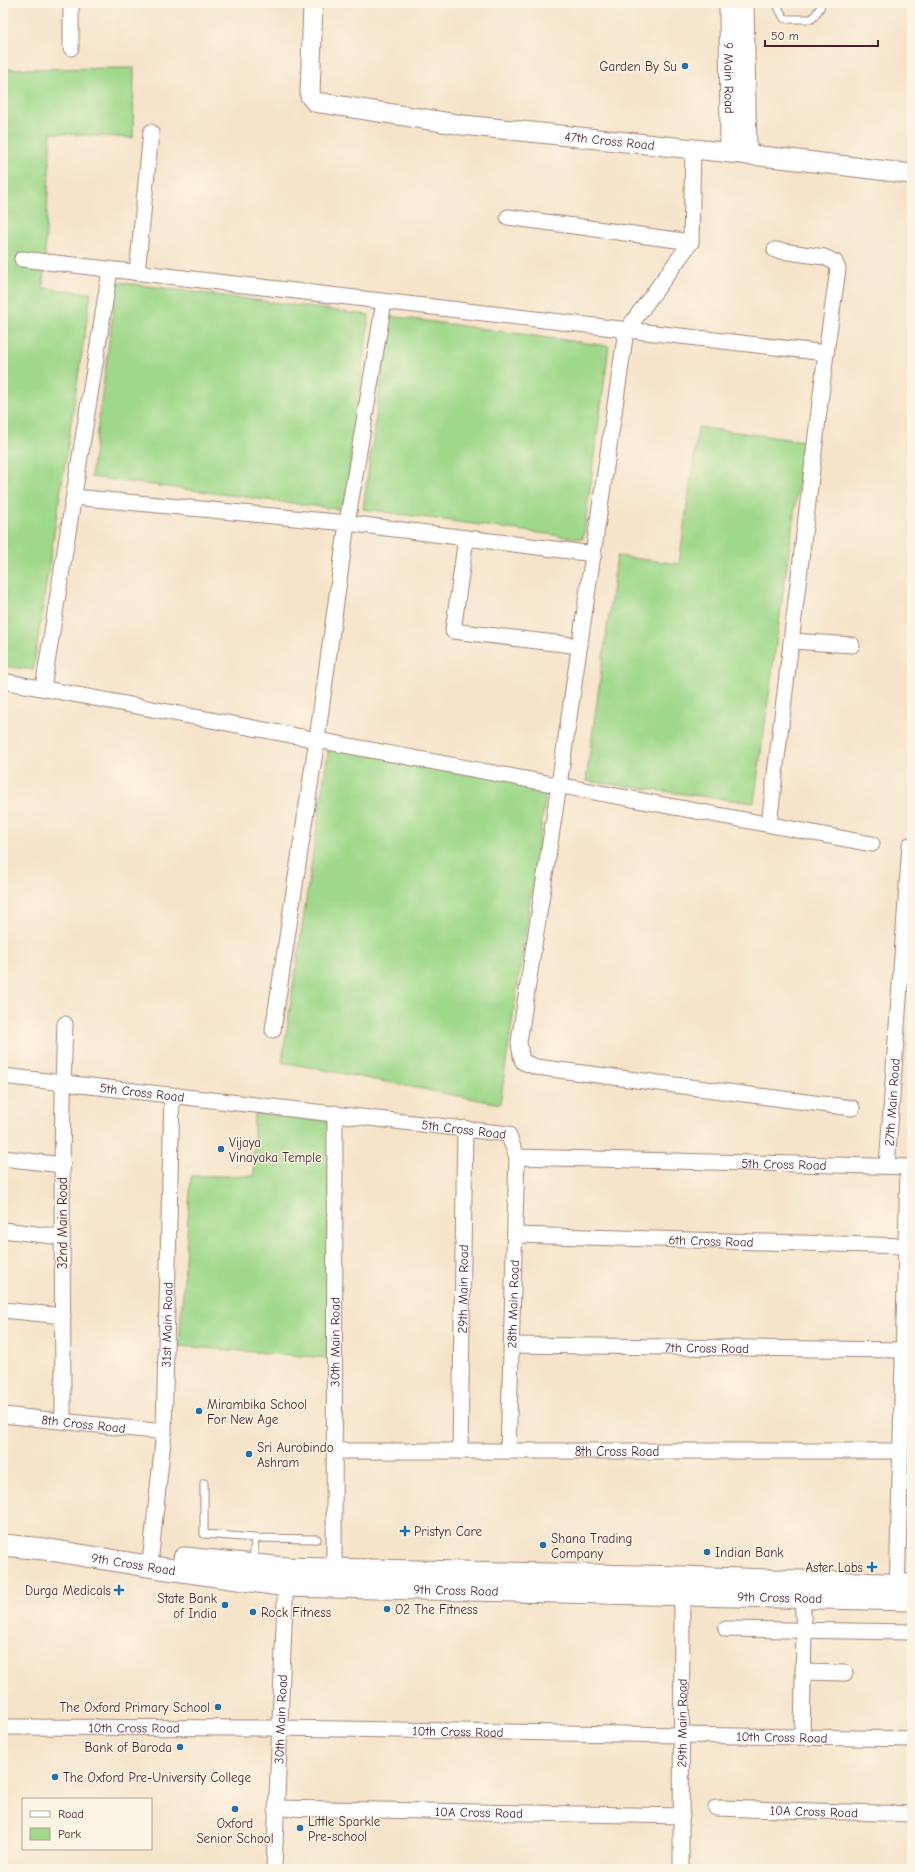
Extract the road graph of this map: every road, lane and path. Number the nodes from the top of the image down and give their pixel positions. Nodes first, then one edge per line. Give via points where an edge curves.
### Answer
1 (71, 3) edge
2 (313, 3) edge
3 (729, 3) edge
4 (744, 3) edge
5 (777, 3) edge
6 (821, 3) edge
7 (71, 48) dead end
8 (151, 132) dead end
9 (693, 149) junction
10 (738, 154) junction
11 (912, 174) edge
12 (508, 217) dead end
13 (691, 242) junction
14 (775, 250) dead end
15 (22, 259) dead end
16 (110, 270) junction
17 (137, 273) junction
18 (384, 302) junction
19 (626, 331) junction
20 (826, 354) junction
21 (74, 497) junction
22 (347, 523) junction
23 (466, 538) junction
24 (594, 554) junction
25 (792, 641) junction
26 (852, 645) dead end
27 (580, 646) junction
28 (3, 681) edge
29 (43, 688) junction
30 (317, 739) junction
31 (559, 785) junction
32 (769, 824) junction
33 (872, 844) dead end
34 (911, 845) edge
35 (65, 1024) dead end
36 (273, 1030) dead end
37 (3, 1076) edge
38 (63, 1083) junction
39 (172, 1095) junction
40 (852, 1108) dead end
41 (335, 1113) junction
42 (465, 1128) junction
43 (517, 1157) junction
44 (3, 1158) edge
45 (63, 1166) junction
46 (887, 1166) junction
47 (910, 1167) edge
48 (3, 1230) edge
49 (515, 1235) junction
50 (62, 1237) junction
51 (906, 1246) junction
52 (3, 1310) edge
53 (63, 1316) junction
54 (511, 1345) junction
55 (903, 1350) junction
56 (3, 1415) edge
57 (63, 1421) junction
58 (164, 1432) junction
59 (334, 1450) junction
60 (460, 1451) junction
61 (508, 1451) junction
62 (900, 1451) junction
63 (204, 1483) dead end
64 (3, 1534) edge
65 (255, 1538) junction
66 (317, 1539) dead end
67 (3, 1545) edge
68 (151, 1554) junction
69 (253, 1565) junction
70 (334, 1570) junction
71 (286, 1577) junction
72 (682, 1586) junction
73 (904, 1592) edge
74 (802, 1597) junction
75 (726, 1629) dead end
76 (804, 1631) junction
77 (912, 1632) edge
78 (803, 1672) junction
79 (845, 1672) dead end
80 (3, 1727) edge
81 (280, 1728) junction
82 (682, 1735) junction
83 (802, 1737) junction
84 (912, 1739) edge
85 (276, 1808) junction
86 (716, 1808) dead end
87 (912, 1814) edge
88 (682, 1816) junction
89 (274, 1869) edge
90 (681, 1869) edge

1 - 7 street
2 - 9 street, 47th Cross Road via 310,96 315,102 463,125
3 - 10 street, 9 Main Road
4 - 10 street
5 - 6 lane via 784,18 812,19
8 - 17 street
9 - 10 street, 47th Cross Road
9 - 13 street
10 - 11 street, 47th Cross Road
12 - 13 street
13 - 19 street
14 - 20 street via 824,257 835,262 838,269
15 - 16 street
16 - 17 street
16 - 21 street
17 - 18 street
18 - 19 street
18 - 22 street
19 - 20 street
19 - 24 street
20 - 25 street
21 - 22 street
21 - 29 street
22 - 23 street
22 - 30 street
23 - 24 street
23 - 27 street via 453,631
24 - 27 street
25 - 26 street
25 - 32 street
27 - 31 street
28 - 29 street
29 - 30 street
30 - 31 street
30 - 36 street
31 - 32 street
31 - 40 street via 519,1042 523,1062 536,1067
32 - 33 street
34 - 46 street, 27th Main Road
35 - 38 street, 32nd Main Road
37 - 38 street, 5th Cross Road
38 - 39 street, 5th Cross Road
38 - 45 street, 32nd Main Road
39 - 41 street, 5th Cross Road
39 - 58 street, 31st Main Road
41 - 42 street, 5th Cross Road
41 - 59 street, 30th Main Road
42 - 43 street, 5th Cross Road via 508,1134
42 - 60 street, 29th Main Road
43 - 46 street, 5th Cross Road
43 - 49 street, 28th Main Road
44 - 45 street
45 - 50 street, 32nd Main Road
46 - 47 street, 5th Cross Road
47 - 51 street
48 - 50 street
49 - 51 street, 6th Cross Road
49 - 54 street, 28th Main Road
50 - 53 street, 32nd Main Road
51 - 55 street
52 - 53 street
53 - 57 street, 32nd Main Road
54 - 55 street, 7th Cross Road
54 - 61 street, 28th Main Road
55 - 62 street
56 - 57 street, 8th Cross Road
57 - 58 street, 8th Cross Road
58 - 68 street, 31st Main Road
59 - 60 street, 8th Cross Road
59 - 70 street, 30th Main Road
60 - 61 street, 8th Cross Road
61 - 62 street, 8th Cross Road
62 - 73 street
63 - 65 lane via 204,1534
64 - 68 main road, 9th Cross Road
65 - 66 lane
65 - 69 lane
67 - 71 main road, 9th Cross Road via 44,1549 145,1566
68 - 69 main road, 9th Cross Road
69 - 71 main road, 9th Cross Road
70 - 71 main road, 9th Cross Road
70 - 72 main road, 9th Cross Road
71 - 72 main road, 9th Cross Road
71 - 81 street, 30th Main Road
72 - 73 main road, 9th Cross Road
72 - 74 main road, 9th Cross Road
72 - 82 street, 29th Main Road
73 - 74 main road, 9th Cross Road
74 - 76 street
75 - 76 street
76 - 77 street
76 - 78 street
78 - 79 street
78 - 83 street
80 - 81 street, 10th Cross Road
81 - 82 street, 10th Cross Road
81 - 85 street, 30th Main Road
82 - 83 street, 10th Cross Road
82 - 88 street, 29th Main Road
83 - 84 street, 10th Cross Road
85 - 88 street, 10A Cross Road
85 - 89 street, 30th Main Road
86 - 87 street, 10A Cross Road
88 - 90 street, 29th Main Road

